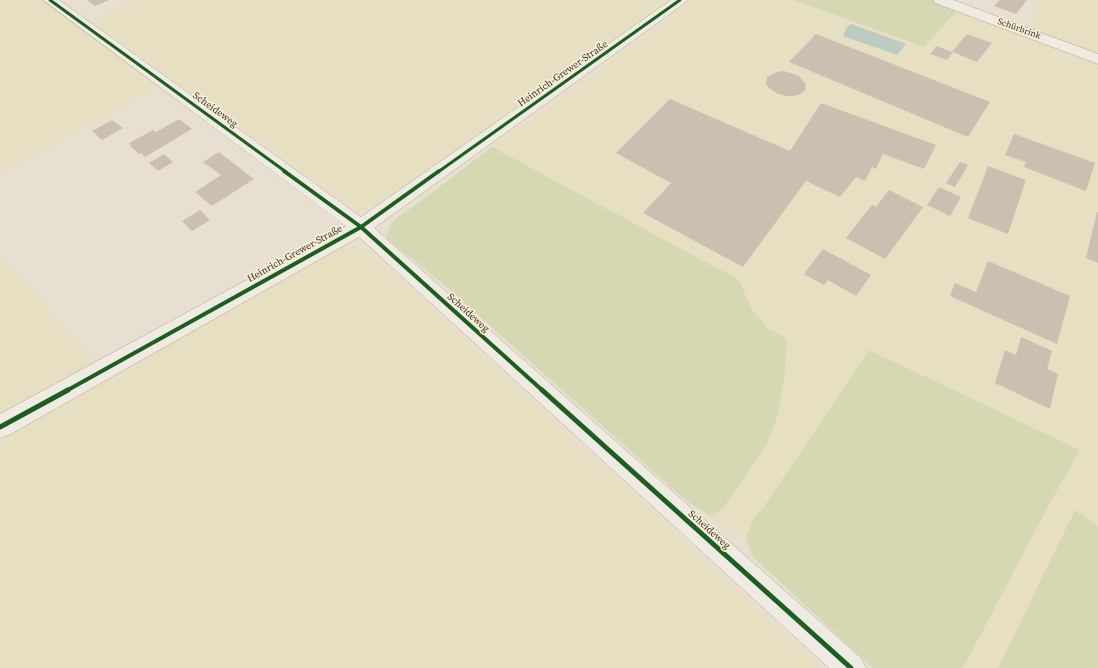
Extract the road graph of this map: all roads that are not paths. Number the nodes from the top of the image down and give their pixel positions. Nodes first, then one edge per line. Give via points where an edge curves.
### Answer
1 (50, 0) edge
2 (680, 0) edge
3 (940, 0) edge
4 (1098, 58) edge
5 (361, 227) junction
6 (0, 428) edge
7 (851, 668) edge

1 - 5 street, Scheideweg
2 - 5 street, Heinrich-Grewer-Straße
3 - 4 street, Schürbrink
5 - 6 street, Heinrich-Grewer-Straße
5 - 7 street, Scheideweg

